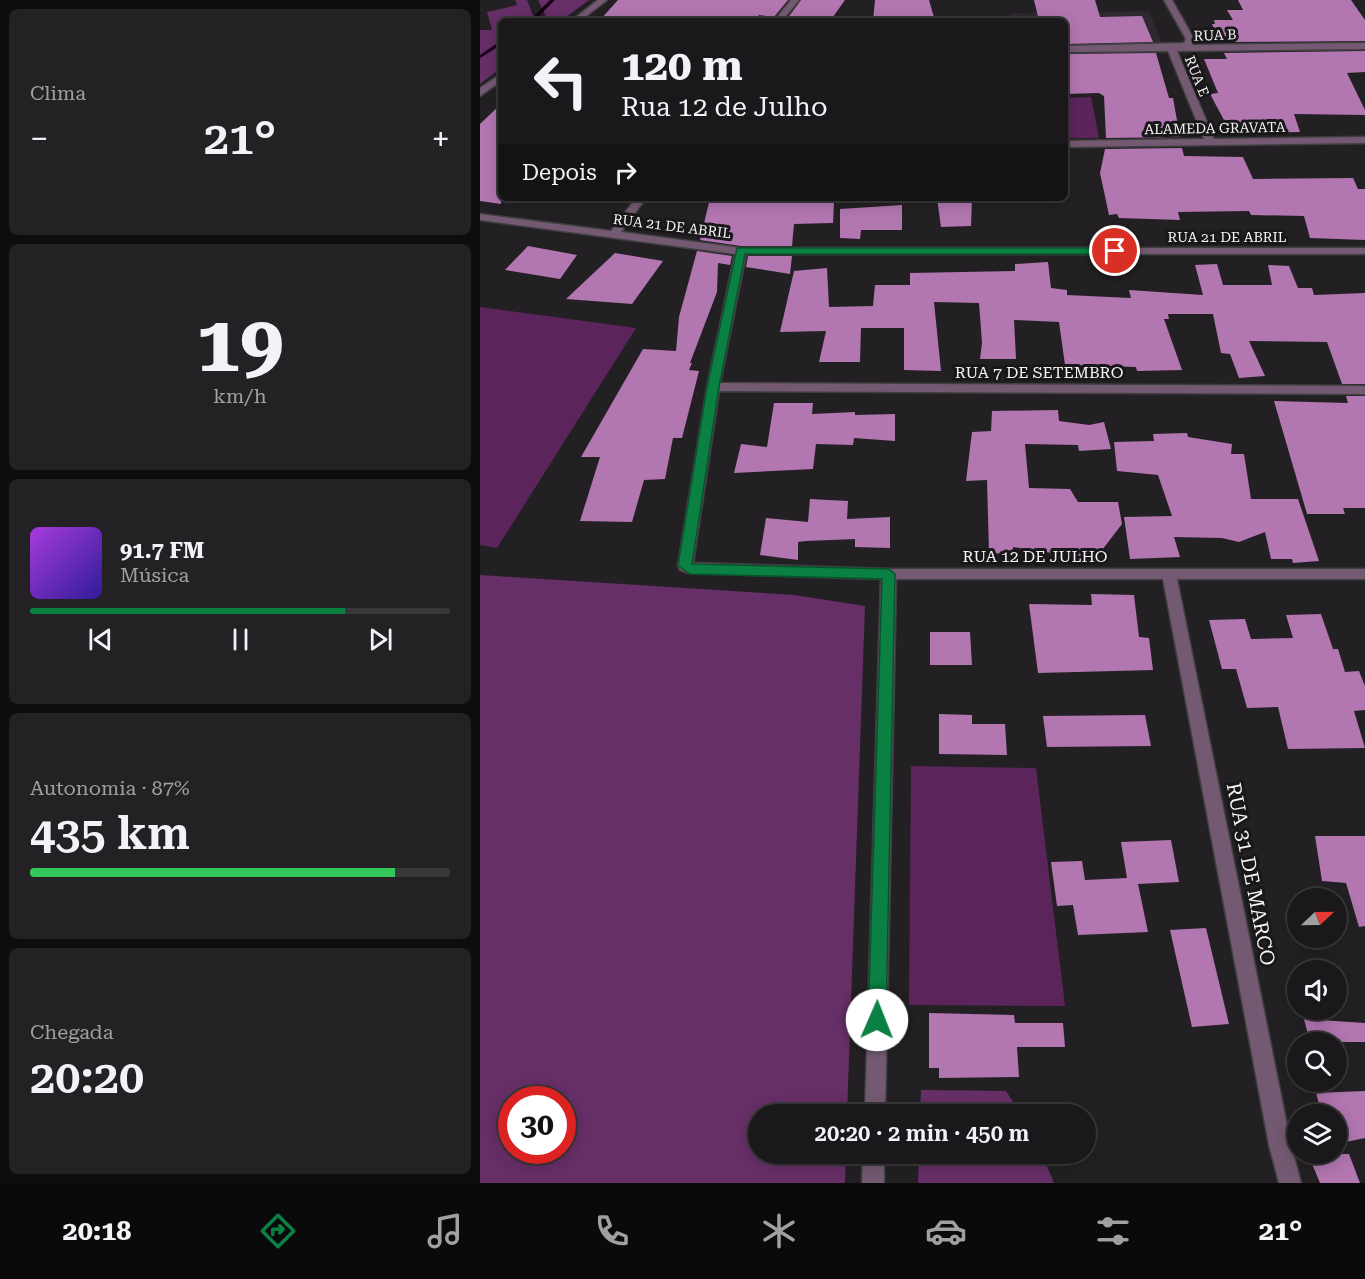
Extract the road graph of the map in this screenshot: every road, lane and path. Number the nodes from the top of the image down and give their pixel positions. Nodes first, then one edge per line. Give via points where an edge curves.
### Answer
1 (603, 0) edge
2 (795, 0) edge
3 (1168, 0) edge
4 (579, 18) edge
5 (780, 18) edge
6 (1365, 46) edge
7 (1068, 49) edge
8 (1172, 50) junction
9 (498, 79) edge
10 (480, 93) edge
11 (1365, 140) edge
12 (1210, 142) junction
13 (1068, 144) edge
14 (639, 201) edge
15 (480, 217) edge
16 (614, 234) junction
17 (741, 251) junction
18 (1365, 251) edge
19 (713, 387) junction
20 (1365, 390) edge
21 (889, 574) junction
22 (1169, 574) junction
23 (1365, 574) edge
24 (875, 1104) edge
25 (874, 1164) edge
26 (873, 1183) edge
27 (1290, 1183) edge

1 - 4 street
2 - 5 street
3 - 8 street, RUA E via 1190,39 1188,45
6 - 8 street, RUA B
7 - 8 street, RUA B
8 - 12 street, RUA E
9 - 10 street
11 - 12 street, ALAMEDA GRAVATA
12 - 13 street, ALAMEDA GRAVATA
14 - 16 street
15 - 16 street, RUA 21 DE ABRIL
16 - 17 street, RUA 21 DE ABRIL
17 - 18 street, RUA 21 DE ABRIL
17 - 19 street
19 - 20 street, RUA 7 DE SETEMBRO
19 - 21 street, RUA 12 DE JULHO via 685,566
21 - 22 street, RUA 12 DE JULHO
21 - 24 street
22 - 23 street, RUA 12 DE JULHO
22 - 27 street, RUA 31 DE MARCO
25 - 26 street

